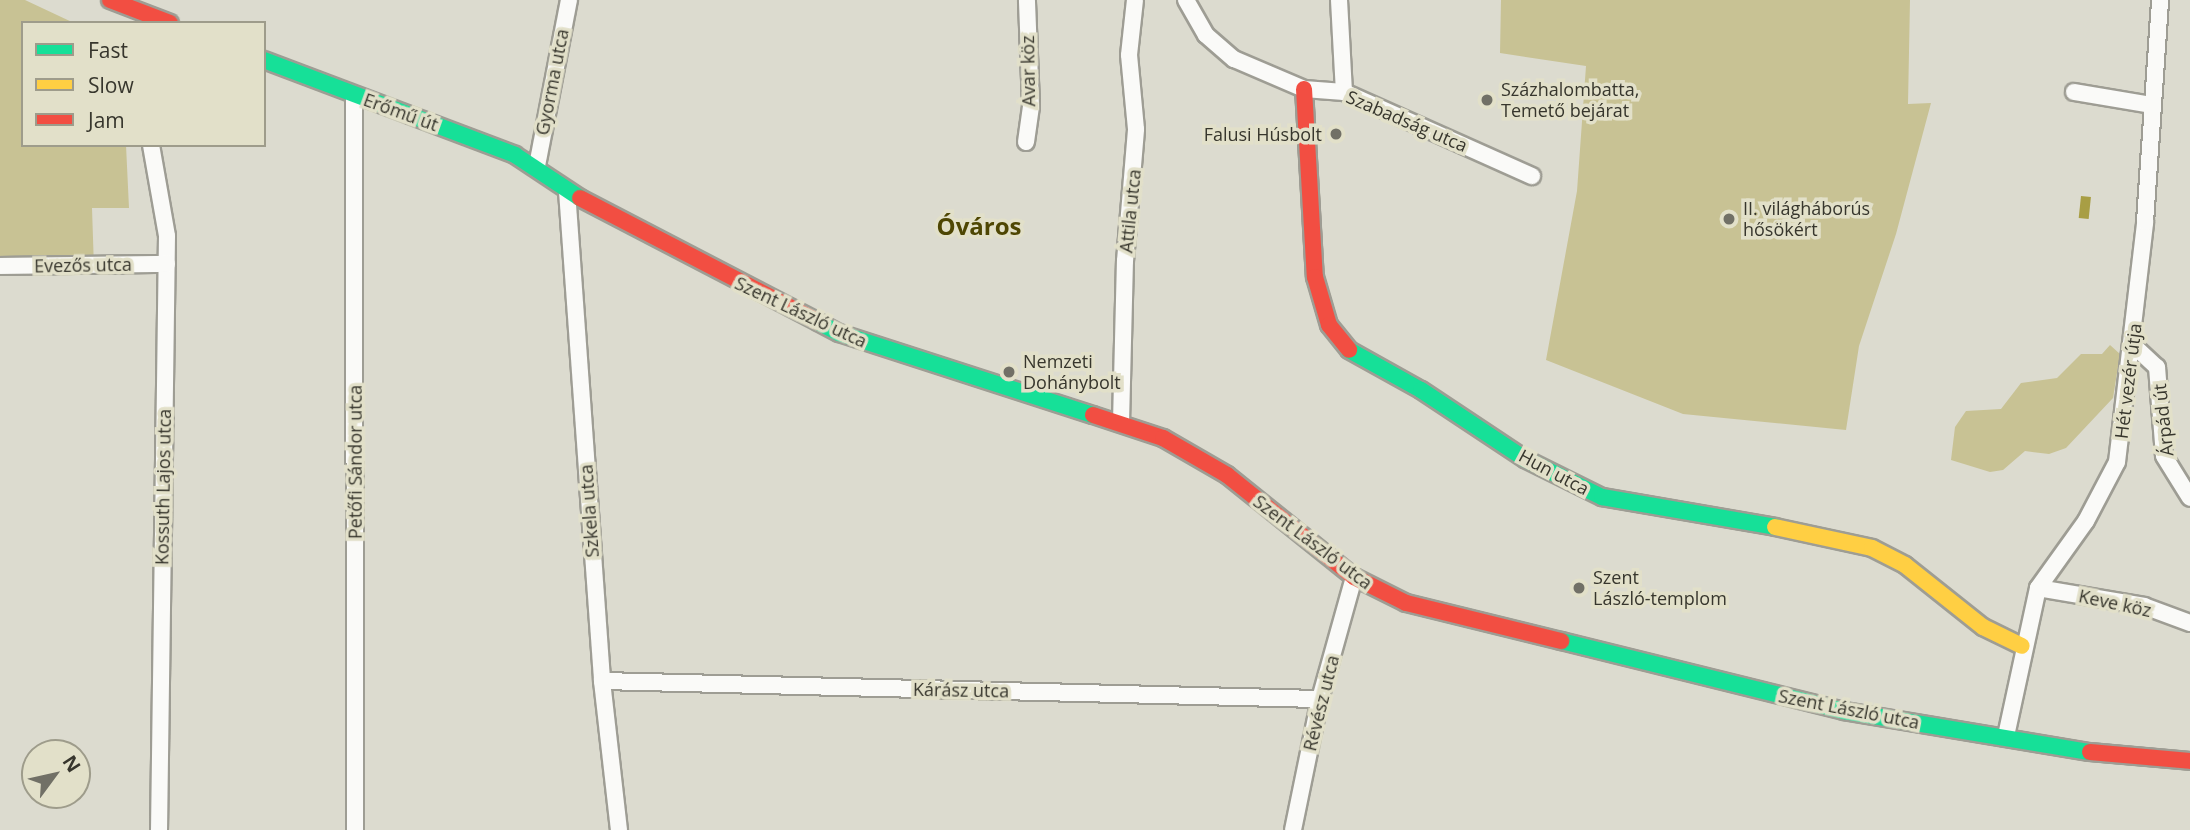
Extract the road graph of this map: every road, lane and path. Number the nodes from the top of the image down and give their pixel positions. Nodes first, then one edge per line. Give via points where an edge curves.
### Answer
1 (110, 0) edge
2 (569, 0) edge
3 (1027, 0) edge
4 (1135, 0) edge
5 (1186, 0) edge
6 (1339, 0) edge
7 (2160, 0) edge
8 (131, 15) edge
9 (160, 21) edge
10 (266, 61) edge
11 (1304, 89) junction
12 (1344, 92) junction
13 (2074, 92) dead end
14 (354, 95) junction
15 (2152, 105) junction
16 (1026, 142) dead end
17 (151, 147) edge
18 (537, 166) junction
19 (1532, 176) dead end
20 (566, 191) junction
21 (167, 264) junction
22 (0, 266) edge
23 (2133, 345) junction
24 (1121, 423) junction
25 (2190, 498) edge
26 (1354, 577) junction
27 (2038, 588) junction
28 (2190, 623) edge
29 (2022, 646) junction
30 (601, 681) junction
31 (1320, 699) junction
32 (2006, 736) junction
33 (2190, 761) edge
34 (159, 830) edge
35 (355, 830) edge
36 (619, 830) edge
37 (1293, 830) edge

1 - 8 street
2 - 18 street, Gyorma utca
3 - 16 street, Avar köz via 1031,106
4 - 24 street, Attila utca via 1129,55 1136,129 1125,261
5 - 11 street, Szabadság utca via 1206,35 1234,60
6 - 12 street
7 - 15 street, Hét vezér útja
8 - 9 street
10 - 14 street, Erőmű út
11 - 12 street, Szabadság utca
11 - 29 street, Hun utca via 1315,277 1329,325 1353,356 1421,390 1525,459 1602,497 1808,532 1872,548 1905,565 1983,627
12 - 19 street, Szabadság utca
13 - 15 street
14 - 18 street, Erőmű út
14 - 35 street, Petőfi Sándor utca
15 - 23 street, Hét vezér útja
17 - 21 street, Kossuth Lajos utca via 162,197
18 - 20 street, Szent László utca
20 - 24 street, Szent László utca via 839,333
20 - 30 street, Szkela utca
21 - 22 street, Evezős utca
21 - 34 street, Kossuth Lajos utca
23 - 25 street, Árpád út via 2157,367 2164,456
23 - 27 street, Hét vezér útja via 2117,461 2086,522
24 - 26 street, Szent László utca via 1196,455
26 - 31 street, Révész utca
26 - 32 street, Szent László utca via 1406,603 1674,671 1844,711
27 - 28 street, Keve köz via 2144,606
27 - 29 street, Hét vezér útja
29 - 32 street, Hét vezér útja
30 - 31 street, Kárász utca
30 - 36 street, Szkela utca
31 - 37 street, Révész utca
32 - 33 street, Szent László utca via 2116,756

